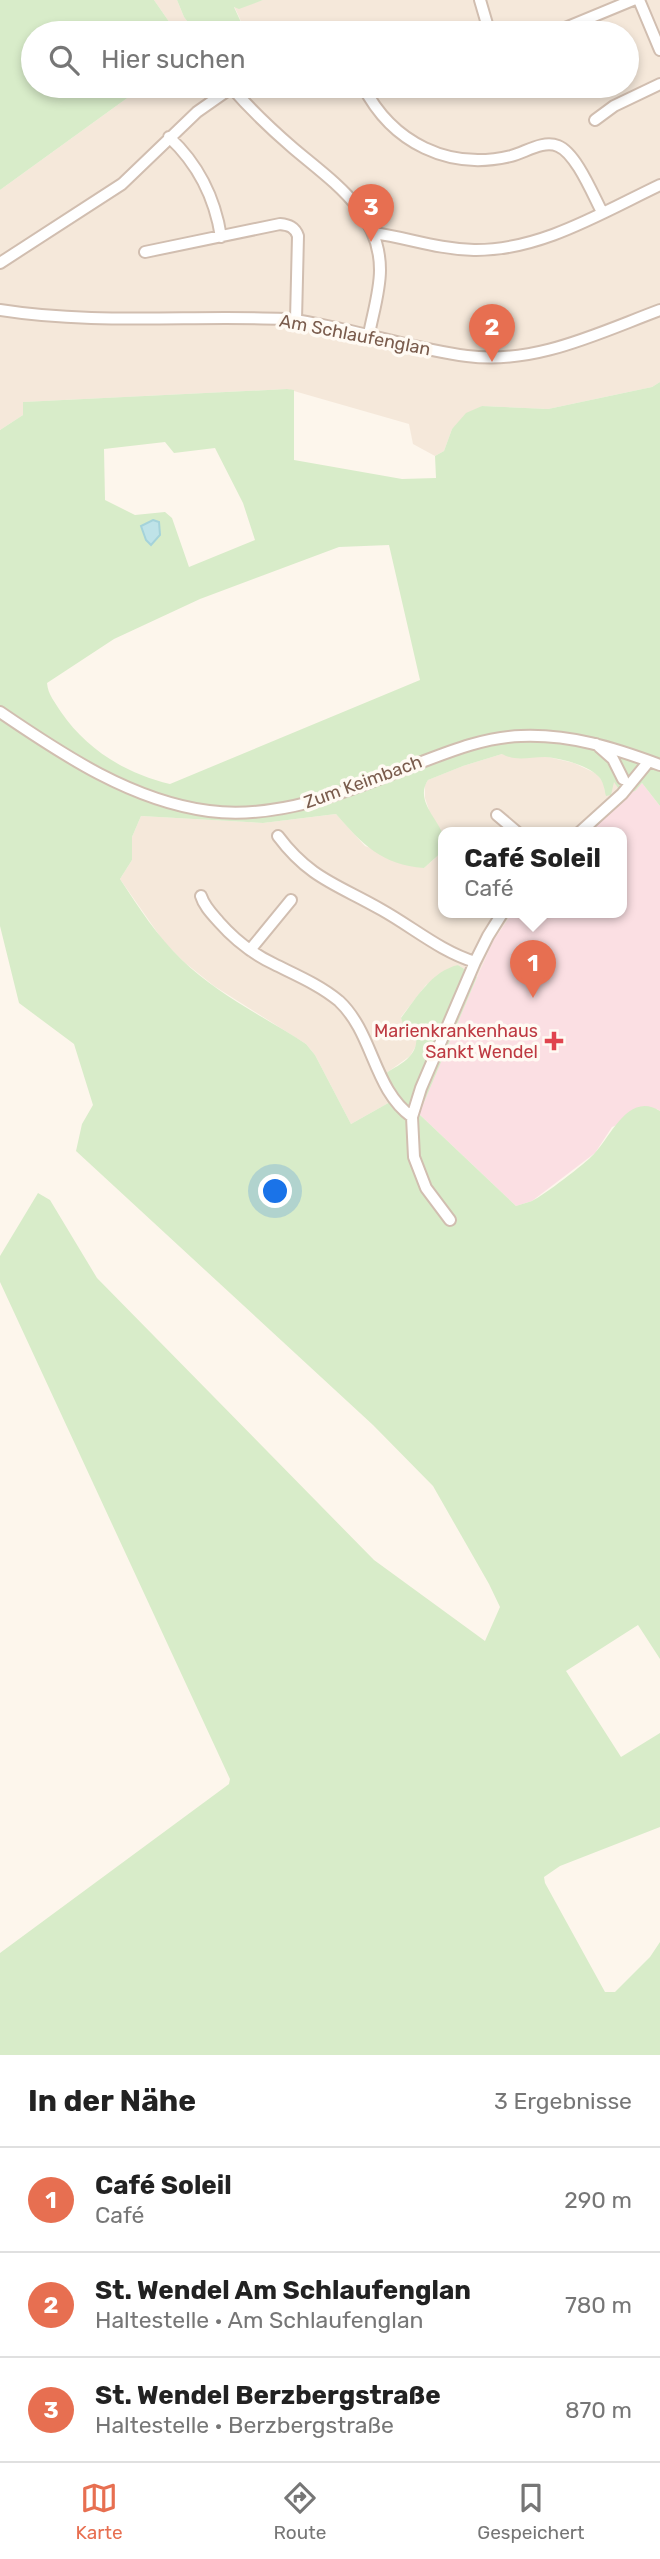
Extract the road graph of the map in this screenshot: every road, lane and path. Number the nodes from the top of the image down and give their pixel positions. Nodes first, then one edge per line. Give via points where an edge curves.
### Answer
1 (480, 0) edge
2 (633, 0) edge
3 (639, 0) edge
4 (487, 21) edge
5 (582, 21) edge
6 (660, 50) edge
7 (660, 84) edge
8 (639, 94) edge
9 (217, 98) edge
10 (243, 98) edge
11 (371, 98) edge
12 (631, 98) edge
13 (595, 120) dead end
14 (169, 137) junction
15 (660, 185) edge
16 (602, 212) junction
17 (374, 233) junction
18 (221, 237) junction
19 (145, 253) dead end
20 (0, 262) edge
21 (0, 310) edge
22 (660, 310) edge
23 (296, 320) junction
24 (369, 334) junction
25 (0, 712) edge
26 (594, 743) junction
27 (635, 756) junction
28 (654, 763) edge
29 (623, 779) junction
30 (622, 794) junction
31 (497, 814) dead end
32 (511, 827) edge
33 (586, 827) edge
34 (278, 836) dead end
35 (201, 896) dead end
36 (291, 900) dead end
37 (499, 918) edge
38 (250, 950) junction
39 (475, 962) junction
40 (412, 1117) junction
41 (450, 1220) dead end

1 - 4 street
2 - 5 street
3 - 6 street
7 - 8 street
9 - 14 street
10 - 17 street via 274,131 350,196
11 - 16 street via 397,128 447,158 484,160 542,145 559,146 572,156
12 - 13 street
14 - 18 street via 202,178
14 - 20 street via 122,184
15 - 16 street
16 - 17 street via 547,236 489,249 428,245
17 - 24 street via 379,281
18 - 19 street
18 - 23 street via 280,224 296,231
21 - 23 street, Am Schlaufenglan via 50,317
22 - 24 street, Am Schlaufenglan via 564,346 503,357 450,353
23 - 24 street, Am Schlaufenglan
25 - 26 street, Zum Keimbach via 71,758 129,788 209,811 294,807 491,740 552,736
26 - 27 street, Zum Keimbach
26 - 29 street via 613,759
27 - 28 street, Zum Keimbach
27 - 29 street
28 - 30 street
29 - 30 street
30 - 33 street
31 - 32 street
34 - 39 street via 300,863 324,881 344,887 437,946
35 - 38 street via 225,929
36 - 38 street
37 - 39 street
38 - 40 street via 324,991 349,1011 392,1100
39 - 40 street
40 - 41 street via 414,1157 426,1188

